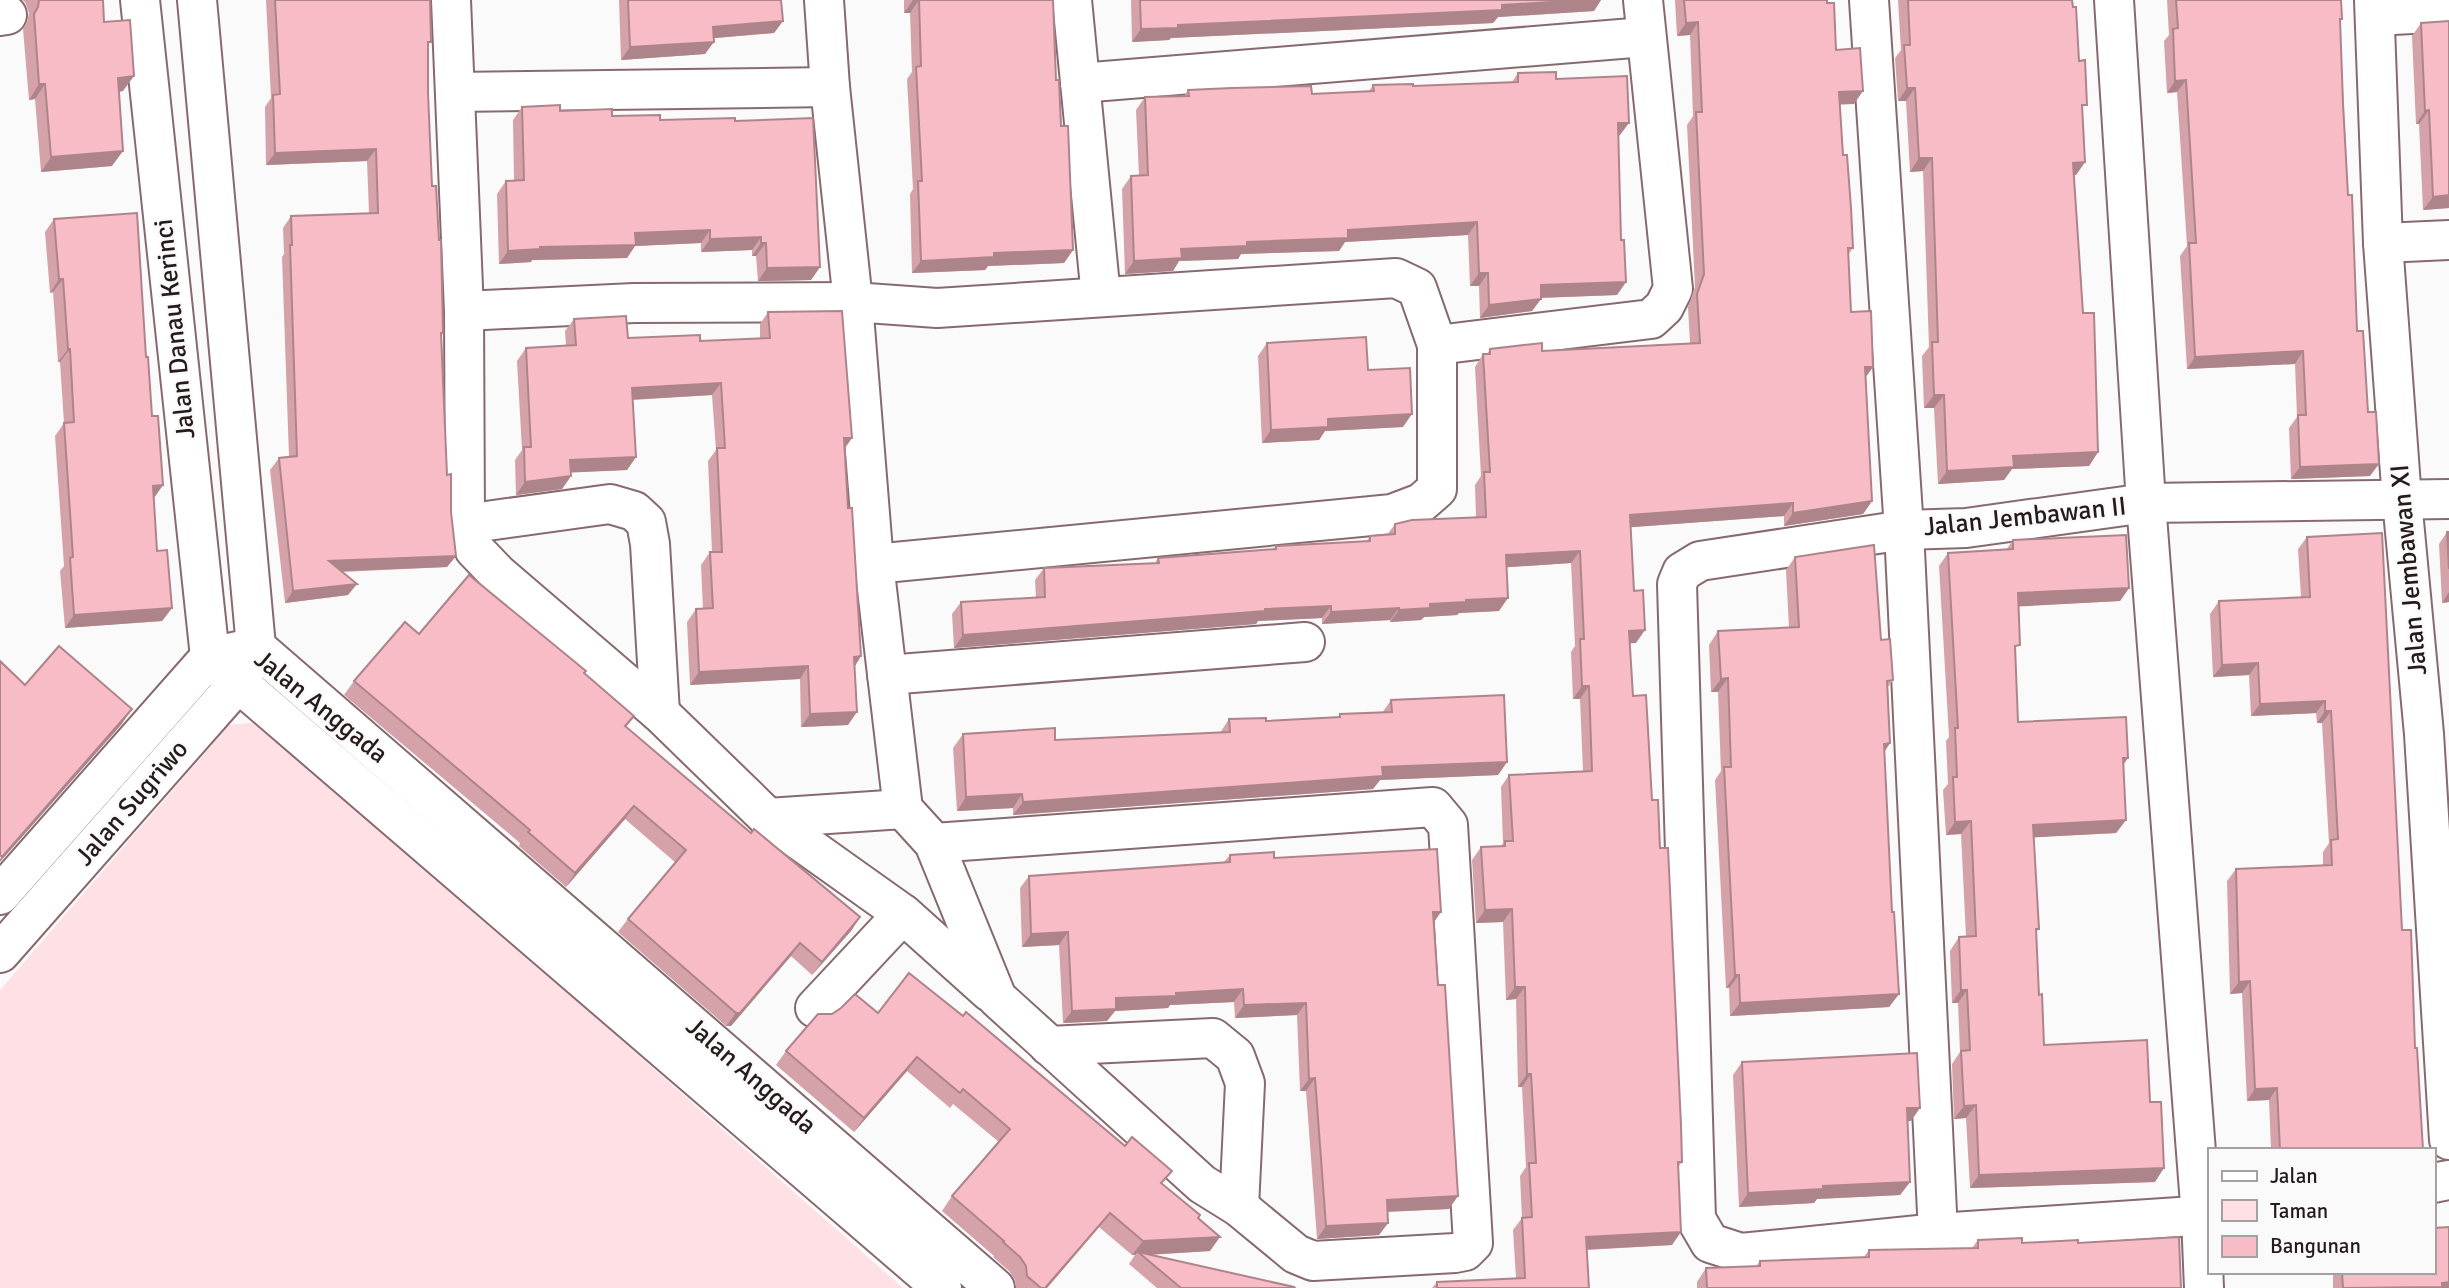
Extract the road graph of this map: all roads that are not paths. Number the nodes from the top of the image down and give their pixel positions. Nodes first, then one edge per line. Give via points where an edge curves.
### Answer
1 (140, 0) edge
2 (197, 0) edge
3 (451, 0) edge
4 (824, 0) edge
5 (1072, 0) edge
6 (1869, 0) edge
7 (2114, 0) edge
8 (2375, 8) edge
9 (2449, 12) edge
10 (1644, 19) edge
11 (1080, 83) junction
12 (830, 86) junction
13 (455, 92) junction
14 (2449, 240) edge
15 (2383, 243) junction
16 (1101, 297) junction
17 (853, 302) junction
18 (464, 311) junction
19 (1437, 345) junction
20 (2449, 499) edge
21 (2402, 500) junction
22 (2146, 503) junction
23 (465, 524) junction
24 (1904, 530) junction
25 (874, 564) junction
26 (1305, 642) dead end
27 (256, 647) junction
28 (210, 657) junction
29 (887, 675) junction
30 (238, 683) junction
31 (660, 713) junction
32 (2436, 734) edge
33 (903, 809) junction
34 (768, 818) junction
35 (934, 843) junction
36 (0, 895) edge
37 (903, 914) junction
38 (0, 953) edge
39 (2444, 980) edge
40 (997, 998) junction
41 (815, 1008) dead end
42 (1049, 1046) junction
43 (2449, 1140) edge
44 (1239, 1207) junction
45 (2205, 1216) edge
46 (1938, 1233) junction
47 (942, 1288) edge
48 (995, 1288) edge
49 (2204, 1288) edge

1 - 28 street, Jalan Danau Kerinci
2 - 27 street, Jalan Danau Kerinci
3 - 13 street
4 - 12 street
5 - 11 street
6 - 24 street
7 - 22 street
8 - 9 street
8 - 15 street, Jalan Jembawan XI
10 - 11 street
10 - 19 street via 1673,289 1664,307 1651,319
11 - 16 street
12 - 13 street
12 - 17 street
13 - 18 street
14 - 15 street
15 - 21 street, Jalan Jembawan XI
16 - 17 street via 937,308
16 - 19 street via 1396,278 1417,288
17 - 18 street via 634,303
17 - 25 street
18 - 23 street
19 - 25 street via 1437,489 1421,503 1392,514
20 - 21 street, Jalan Jembawan II
21 - 22 street, Jalan Jembawan II
21 - 32 street, Jalan Jembawan XI
22 - 24 street, Jalan Jembawan II via 1966,528
22 - 45 street
23 - 31 street via 474,549 498,574
23 - 31 street via 610,504 640,516 646,522 650,544
24 - 46 street
24 - 46 street, Jalan Jembawan II via 1700,561 1682,572 1677,584 1696,1219 1710,1243 1741,1253
25 - 29 street
26 - 29 street
27 - 28 street, Jalan Anggada
27 - 30 street, Jalan Sugriwo
27 - 48 street, Jalan Anggada
28 - 30 street, Jalan Anggada
28 - 36 street, Jalan Sugriwo
29 - 33 street
30 - 38 street, Jalan Sugriwo
30 - 47 street, Jalan Anggada
31 - 34 street
32 - 39 street, Jalan Jembawan XI
33 - 34 street
33 - 35 street
34 - 37 street
35 - 40 street
35 - 44 street via 1433,807 1443,816 1448,825 1473,1243 1455,1253 1313,1261 1296,1254
37 - 40 street
37 - 41 street
39 - 43 street, Jalan Jembawan XI
40 - 42 street
42 - 44 street via 1202,1184
42 - 44 street via 1213,1038 1235,1056 1245,1083
45 - 46 street, Jalan Jembawan II
45 - 49 street

